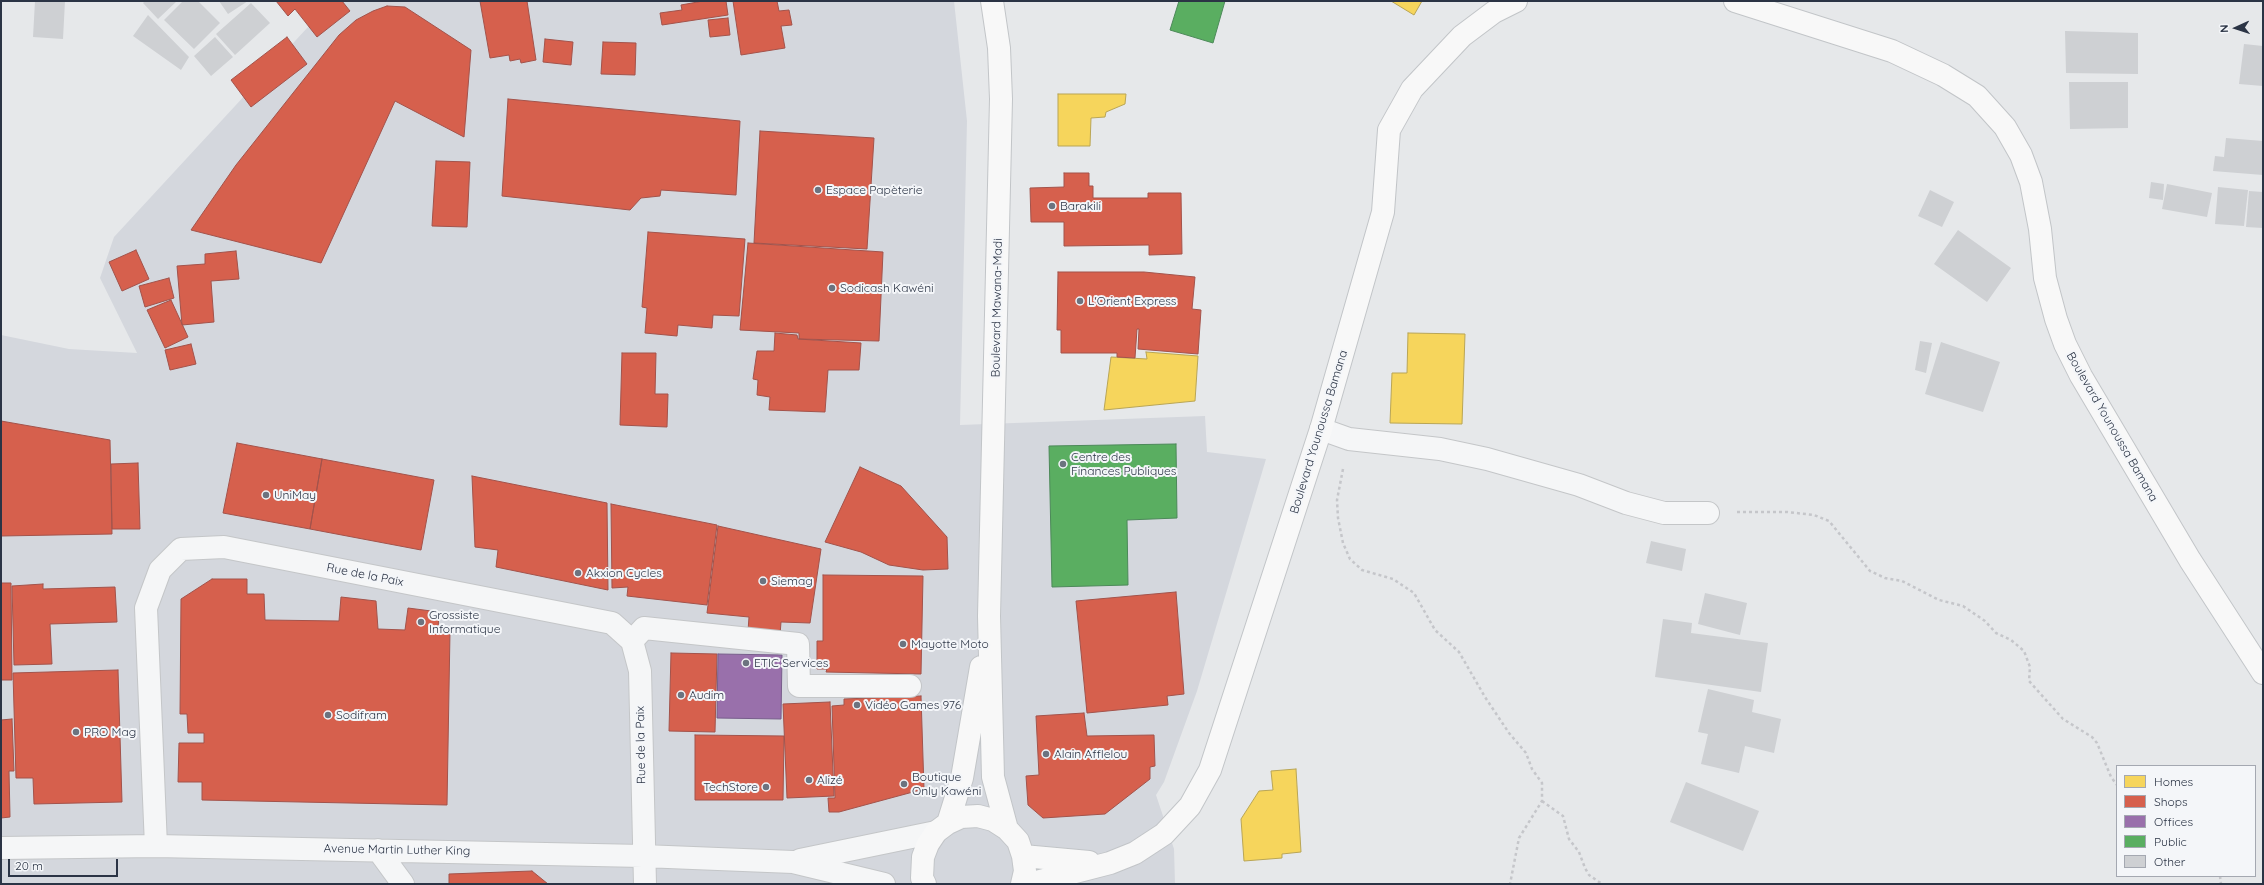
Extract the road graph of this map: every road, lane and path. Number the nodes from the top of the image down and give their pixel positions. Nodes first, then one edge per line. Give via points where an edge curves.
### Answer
1 (992, 1) edge
2 (1516, 1) edge
3 (1735, 1) edge
4 (1321, 429) junction
5 (1349, 439) junction
6 (1708, 513) joint
7 (989, 616) junction
8 (632, 640) junction
9 (2263, 673) edge
10 (910, 686) dead end
11 (2116, 784) edge
12 (1542, 801) junction
13 (942, 827) junction
14 (1007, 829) junction
15 (156, 846) junction
16 (1, 848) edge
17 (378, 850) junction
18 (643, 856) junction
19 (1023, 856) junction
20 (793, 862) junction
21 (1110, 864) junction
22 (402, 884) edge
23 (645, 884) edge
24 (884, 884) edge
25 (925, 884) edge
26 (1022, 884) edge
27 (1029, 884) edge
28 (1510, 884) edge
29 (1602, 884) edge

1 - 7 main road, Boulevard Mawana-Madi via 999,48 1001,99
2 - 4 main road, Boulevard Younoussa Bamana via 1494,12 1462,36 1412,89 1389,130 1383,212
3 - 9 main road, Boulevard Younoussa Bamana via 1892,51 1977,96 2005,127 2021,156 2030,182 2040,229 2045,278 2065,344 2081,376 2186,553
4 - 5 street
4 - 21 main road, Boulevard Younoussa Bamana via 1210,770 1190,806 1164,834 1135,853
5 - 6 street via 1440,449 1487,459 1580,485 1626,503 1664,513
5 - 12 path via 1337,500 1343,543 1350,558 1362,570 1393,579 1414,593 1435,630 1459,652 1485,697 1526,753 1532,769 1542,783
6 - 11 path via 1778,511 1821,518 1836,528 1870,571 1885,578 1902,580 1931,596 1971,610 1996,633 2011,640 2024,651 2030,667 2029,680 2063,719 2092,736
7 - 13 main road, Boulevard Mawana-Madi via 962,778
7 - 14 main road, Boulevard Mawana-Madi via 993,777
8 - 10 street via 644,628 798,644 799,686
8 - 15 street, Rue de la Paix via 612,623 224,547 181,549 160,570 146,608
8 - 18 street, Rue de la Paix via 640,671
12 - 28 path via 1519,838
12 - 29 path via 1563,816 1569,839 1579,852 1585,868
13 - 14 main road via 961,817 978,816 993,820
13 - 20 street, Avenue Martin Luther King
13 - 25 main road, Boulevard Mawana-Madi via 928,844 923,857 922,878
14 - 19 main road via 1018,841
15 - 16 street, Avenue Martin Luther King
15 - 17 street, Avenue Martin Luther King
17 - 18 street, Avenue Martin Luther King
17 - 22 street
18 - 20 street, Avenue Martin Luther King
18 - 23 street, Rue de la Paix
19 - 21 main road, Boulevard Younoussa Bamana
19 - 26 main road via 1025,871
20 - 24 street, Avenue Martin Luther King
21 - 27 main road, Boulevard Younoussa Bamana

